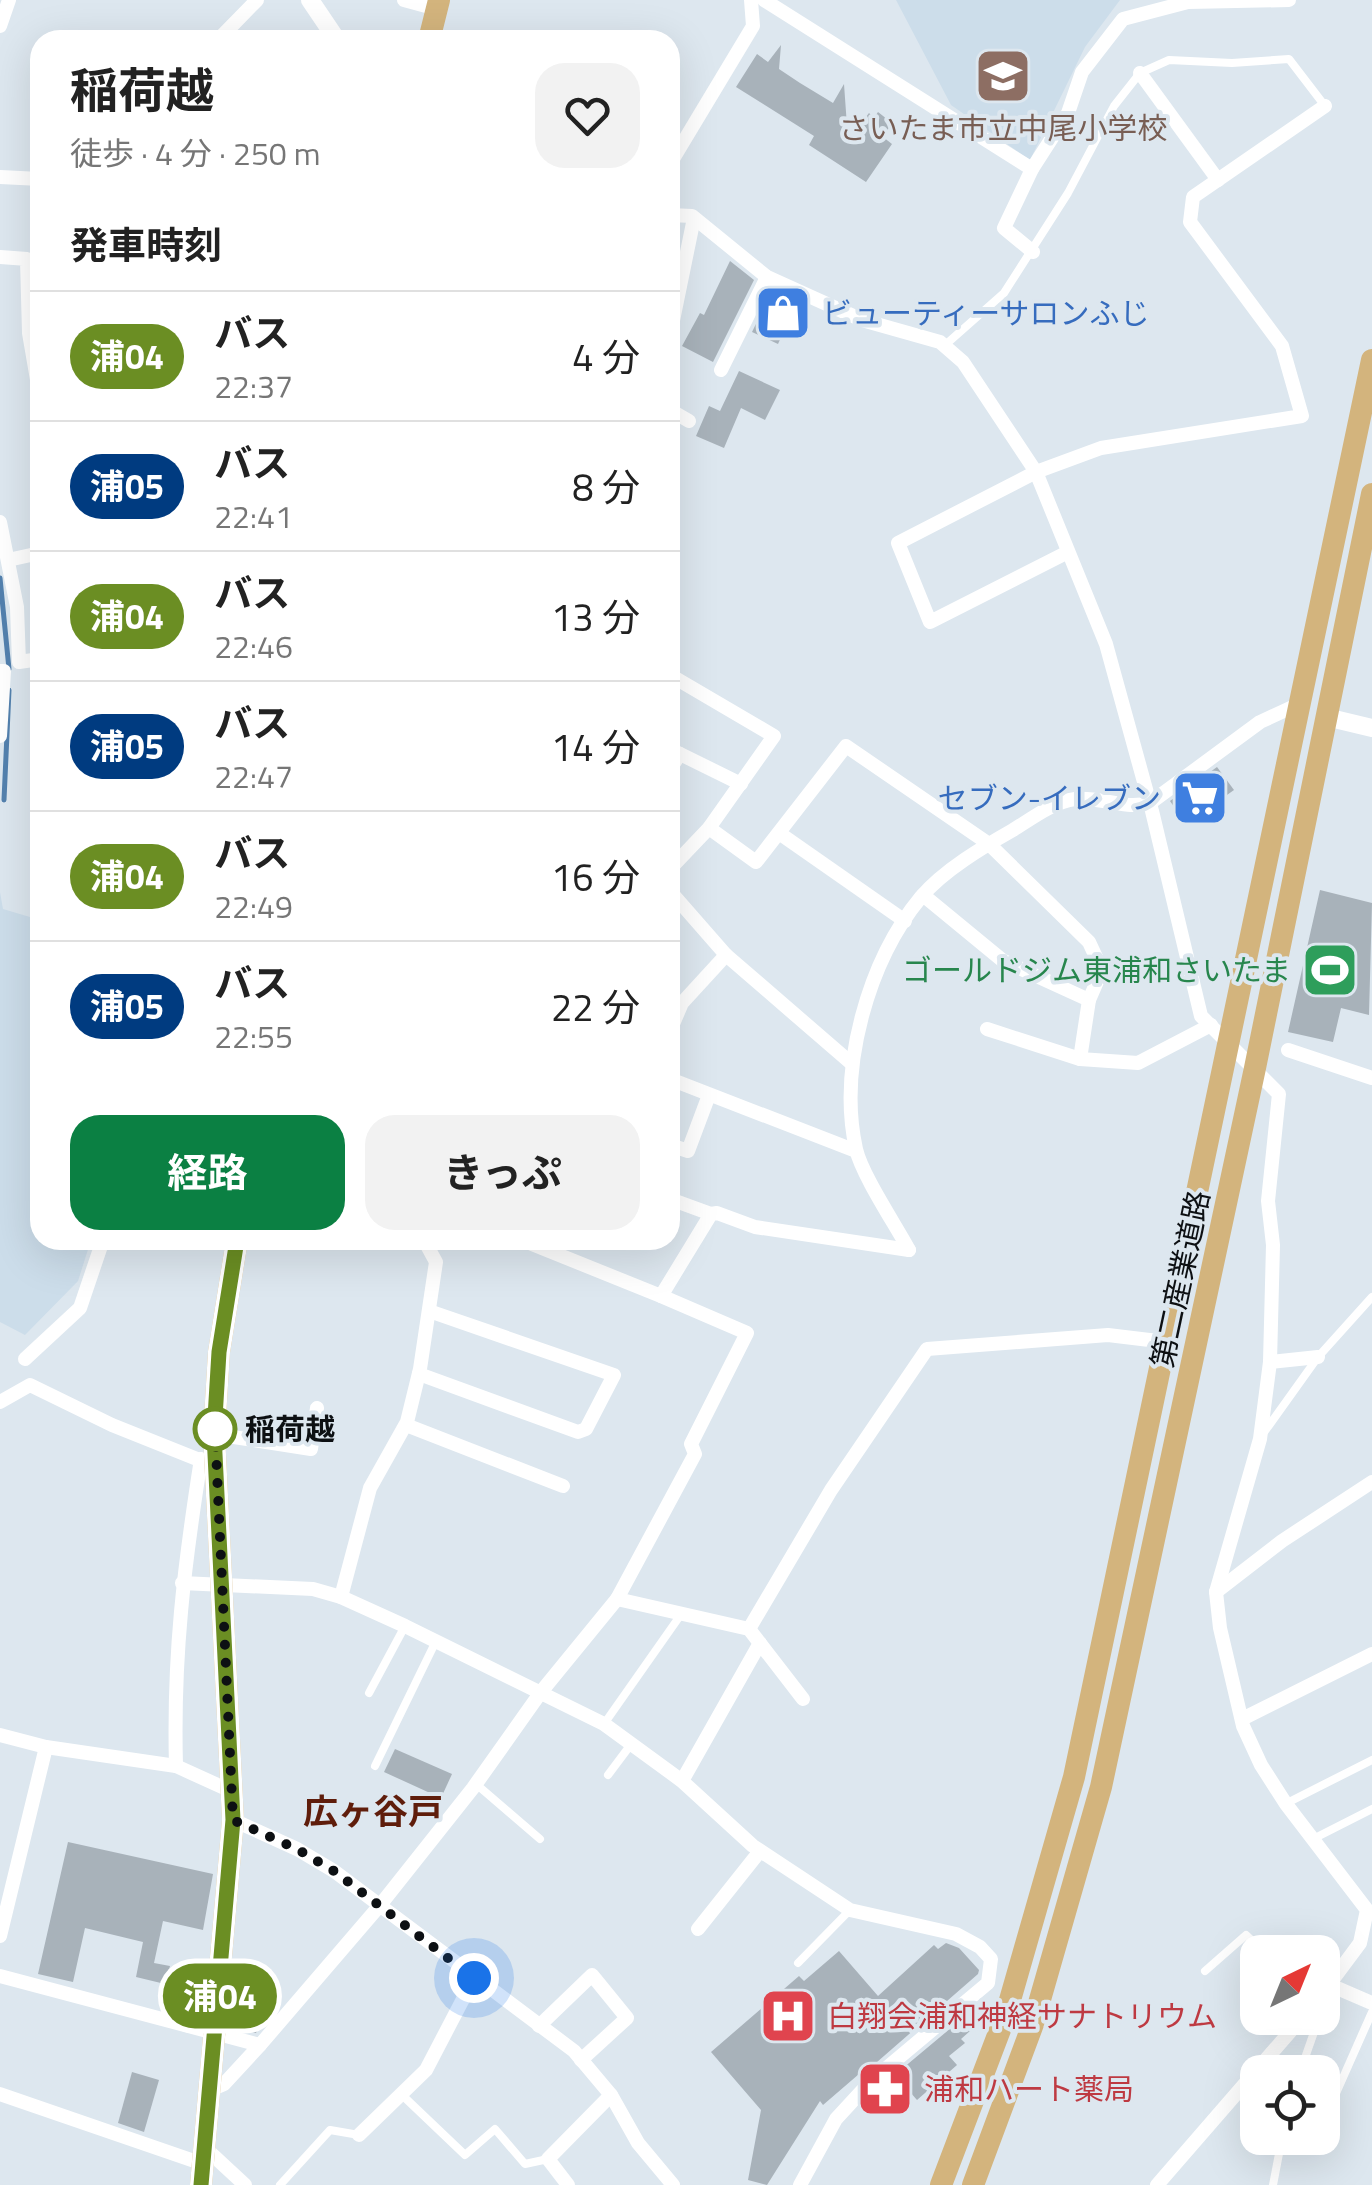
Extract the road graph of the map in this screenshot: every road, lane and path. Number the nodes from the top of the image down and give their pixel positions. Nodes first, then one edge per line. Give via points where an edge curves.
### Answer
1 (9, 0) edge
2 (257, 0) edge
3 (310, 0) edge
4 (404, 0) edge
5 (751, 0) edge
6 (764, 0) edge
7 (1289, 0) edge
8 (438, 4) edge
9 (0, 26) edge
10 (228, 30) edge
11 (331, 30) edge
12 (432, 30) edge
13 (1140, 73) junction
14 (1325, 106) joint
15 (680, 147) edge
16 (1032, 170) junction
17 (0, 176) edge
18 (30, 178) edge
19 (1218, 180) junction
20 (680, 216) edge
21 (694, 218) junction
22 (1033, 252) junction
23 (0, 257) edge
24 (767, 276) junction
25 (680, 286) edge
26 (30, 334) edge
27 (944, 346) junction
28 (1372, 360) edge
29 (721, 370) dead end
30 (680, 416) edge
31 (689, 421) dead end
32 (1036, 472) junction
33 (1372, 494) edge
34 (0, 522) edge
35 (1068, 552) junction
36 (30, 555) edge
37 (8, 560) junction
38 (30, 660) edge
39 (0, 671) edge
40 (680, 681) edge
41 (1299, 704) junction
42 (1326, 717) junction
43 (1372, 728) edge
44 (0, 736) edge
45 (680, 754) edge
46 (740, 784) junction
47 (1150, 802) junction
48 (708, 828) junction
49 (779, 833) junction
50 (989, 844) junction
51 (680, 858) edge
52 (924, 894) junction
53 (680, 902) edge
54 (904, 921) junction
55 (726, 955) junction
56 (1089, 1000) junction
57 (680, 1008) edge
58 (1211, 1026) junction
59 (987, 1029) dead end
60 (1228, 1044) junction
61 (1288, 1050) dead end
62 (1080, 1059) junction
63 (852, 1063) junction
64 (1255, 1068) junction
65 (1372, 1078) edge
66 (680, 1084) edge
67 (709, 1095) junction
68 (680, 1149) edge
69 (856, 1150) junction
70 (680, 1203) edge
71 (711, 1214) junction
72 (100, 1250) edge
73 (235, 1250) edge
74 (429, 1250) edge
75 (547, 1250) edge
76 (661, 1296) junction
77 (1372, 1297) edge
78 (429, 1311) junction
79 (1166, 1342) junction
80 (1318, 1357) junction
81 (24, 1360) dead end
82 (1270, 1362) junction
83 (419, 1374) junction
84 (0, 1402) edge
85 (317, 1408) dead end
86 (406, 1425) junction
87 (214, 1434) junction
88 (1260, 1439) junction
89 (208, 1464) junction
90 (1372, 1482) edge
91 (563, 1486) dead end
92 (182, 1583) junction
93 (223, 1585) junction
94 (1216, 1592) junction
95 (341, 1597) junction
96 (617, 1599) junction
97 (682, 1613) junction
98 (405, 1626) junction
99 (750, 1629) junction
100 (436, 1642) junction
101 (760, 1643) junction
102 (1372, 1654) edge
103 (541, 1692) junction
104 (370, 1693) dead end
105 (803, 1699) dead end
106 (1242, 1719) junction
107 (604, 1724) junction
108 (0, 1735) edge
109 (632, 1743) junction
110 (46, 1747) junction
111 (1372, 1760) edge
112 (176, 1766) junction
113 (375, 1766) dead end
114 (608, 1776) dead end
115 (682, 1781) junction
116 (476, 1784) junction
117 (232, 1792) junction
118 (1286, 1804) junction
119 (1372, 1809) edge
120 (233, 1820) junction
121 (1312, 1839) junction
122 (540, 1840) dead end
123 (760, 1851) junction
124 (381, 1904) junction
125 (850, 1910) junction
126 (1370, 1911) edge
127 (698, 1928) dead end
128 (0, 1936) edge
129 (1240, 1939) edge
130 (798, 1963) dead end
131 (1205, 1971) dead end
132 (1340, 1971) edge
133 (0, 1976) edge
134 (474, 1978) junction
135 (1340, 1994) edge
136 (1372, 2003) edge
137 (1372, 2012) edge
138 (539, 2026) junction
139 (216, 2034) junction
140 (1287, 2035) edge
141 (260, 2045) junction
142 (581, 2060) junction
143 (1340, 2085) edge
144 (210, 2090) junction
145 (0, 2094) edge
146 (401, 2094) junction
147 (611, 2094) junction
148 (359, 2135) joint
149 (1279, 2155) edge
150 (548, 2159) junction
151 (202, 2165) edge
152 (245, 2185) edge
153 (280, 2185) edge
154 (568, 2185) edge
155 (673, 2185) edge
156 (800, 2185) edge
157 (940, 2185) edge
158 (973, 2185) edge
159 (1157, 2185) edge
160 (1273, 2185) edge

1 - 9 street
2 - 10 street
3 - 11 street
4 - 8 street
5 - 15 street via 753,26
6 - 16 street
7 - 16 street via 1188,2 1123,19 1082,72 1068,113
8 - 12 main road
13 - 14 lane via 1169,60 1289,59
13 - 19 street
13 - 22 lane via 1114,106
14 - 19 street
16 - 22 street via 1004,228
17 - 18 street
19 - 32 street via 1194,197 1190,222 1282,346 1302,416 1101,448
20 - 21 street
21 - 24 street
21 - 25 street
22 - 27 lane via 1004,293
23 - 26 street via 27,259
24 - 27 street via 862,320
24 - 29 street
27 - 32 street via 963,362
28 - 41 main road, 第二産業道路
30 - 31 street
32 - 35 street
32 - 35 street via 898,543 930,622
33 - 42 main road, 第二産業道路
34 - 37 street
35 - 47 street via 1106,644
36 - 37 street
37 - 38 street via 20,662
39 - 44 street
40 - 46 street via 774,736
41 - 47 street via 1260,722
41 - 60 main road, 第二産業道路
42 - 43 street
42 - 64 main road, 第二産業道路
45 - 46 street
46 - 48 street
47 - 50 street via 1130,808 1075,799
47 - 58 street via 1201,1016
48 - 49 street via 756,862
48 - 51 street
49 - 50 street via 846,746
49 - 54 street
50 - 52 street
50 - 56 street via 1089,942 1102,970
52 - 54 street
52 - 56 street via 1002,960
53 - 55 street
54 - 63 street via 868,995
55 - 57 street
55 - 63 street
56 - 62 street
58 - 60 street
58 - 62 street via 1138,1063
59 - 62 street
60 - 64 street
60 - 79 main road, 第二産業道路
61 - 65 street
63 - 69 street
64 - 82 street via 1280,1094 1268,1201
64 - 158 main road, 第二産業道路 via 1102,1787 1033,2024
66 - 67 street
67 - 68 street via 688,1152
67 - 69 street
69 - 71 street via 909,1250
70 - 71 street
71 - 76 street
72 - 81 street via 80,1308
73 - 87 main road
74 - 78 street via 436,1262
75 - 76 street
76 - 96 street via 747,1333 691,1444 695,1454
77 - 80 lane
78 - 83 street
78 - 83 street via 614,1375 586,1430 578,1432
79 - 99 street via 1108,1336 928,1349 830,1490
79 - 157 main road, 第二産業道路 via 1052,1860 1006,2014
80 - 82 street
80 - 88 lane
82 - 88 street
83 - 86 street
84 - 89 street via 30,1385
85 - 87 street via 311,1449
86 - 91 street
86 - 95 street via 370,1488
87 - 89 main road
88 - 94 street
89 - 92 street
89 - 93 main road
90 - 94 street
92 - 93 street
92 - 112 street via 173,1687
93 - 95 street via 313,1589
93 - 117 main road
94 - 106 street
95 - 98 street
96 - 97 street
96 - 103 street
97 - 99 street
97 - 107 lane
98 - 100 street
98 - 104 lane
99 - 101 street
100 - 103 street
100 - 113 lane
101 - 105 street
101 - 115 street
102 - 106 street
103 - 107 street
103 - 116 street
106 - 118 street
107 - 109 street
108 - 110 street
109 - 114 lane
109 - 115 street
110 - 112 street
110 - 128 street
111 - 118 lane
112 - 117 street
115 - 123 street
116 - 122 lane
116 - 124 street
117 - 120 main road
118 - 121 street
119 - 121 lane
120 - 124 street via 297,1849
120 - 139 main road
121 - 126 street
123 - 125 street
123 - 127 street
124 - 134 street
124 - 141 street
125 - 130 lane
125 - 156 street via 956,1934 980,1947 992,1969 988,1982 836,2118
126 - 132 street via 1360,1944
129 - 131 lane
133 - 139 street
134 - 138 street
134 - 146 street via 426,2070
135 - 136 street
137 - 143 lane
138 - 142 street
138 - 142 street via 592,1976 626,2018
139 - 141 street
139 - 144 main road
140 - 159 street
141 - 144 street
142 - 147 street
144 - 151 main road
145 - 151 street
146 - 148 street
146 - 150 lane via 464,2155 495,2128 525,2164
147 - 150 street
147 - 155 street via 638,2144
148 - 153 lane via 330,2130
149 - 160 lane
150 - 154 street
151 - 152 street

